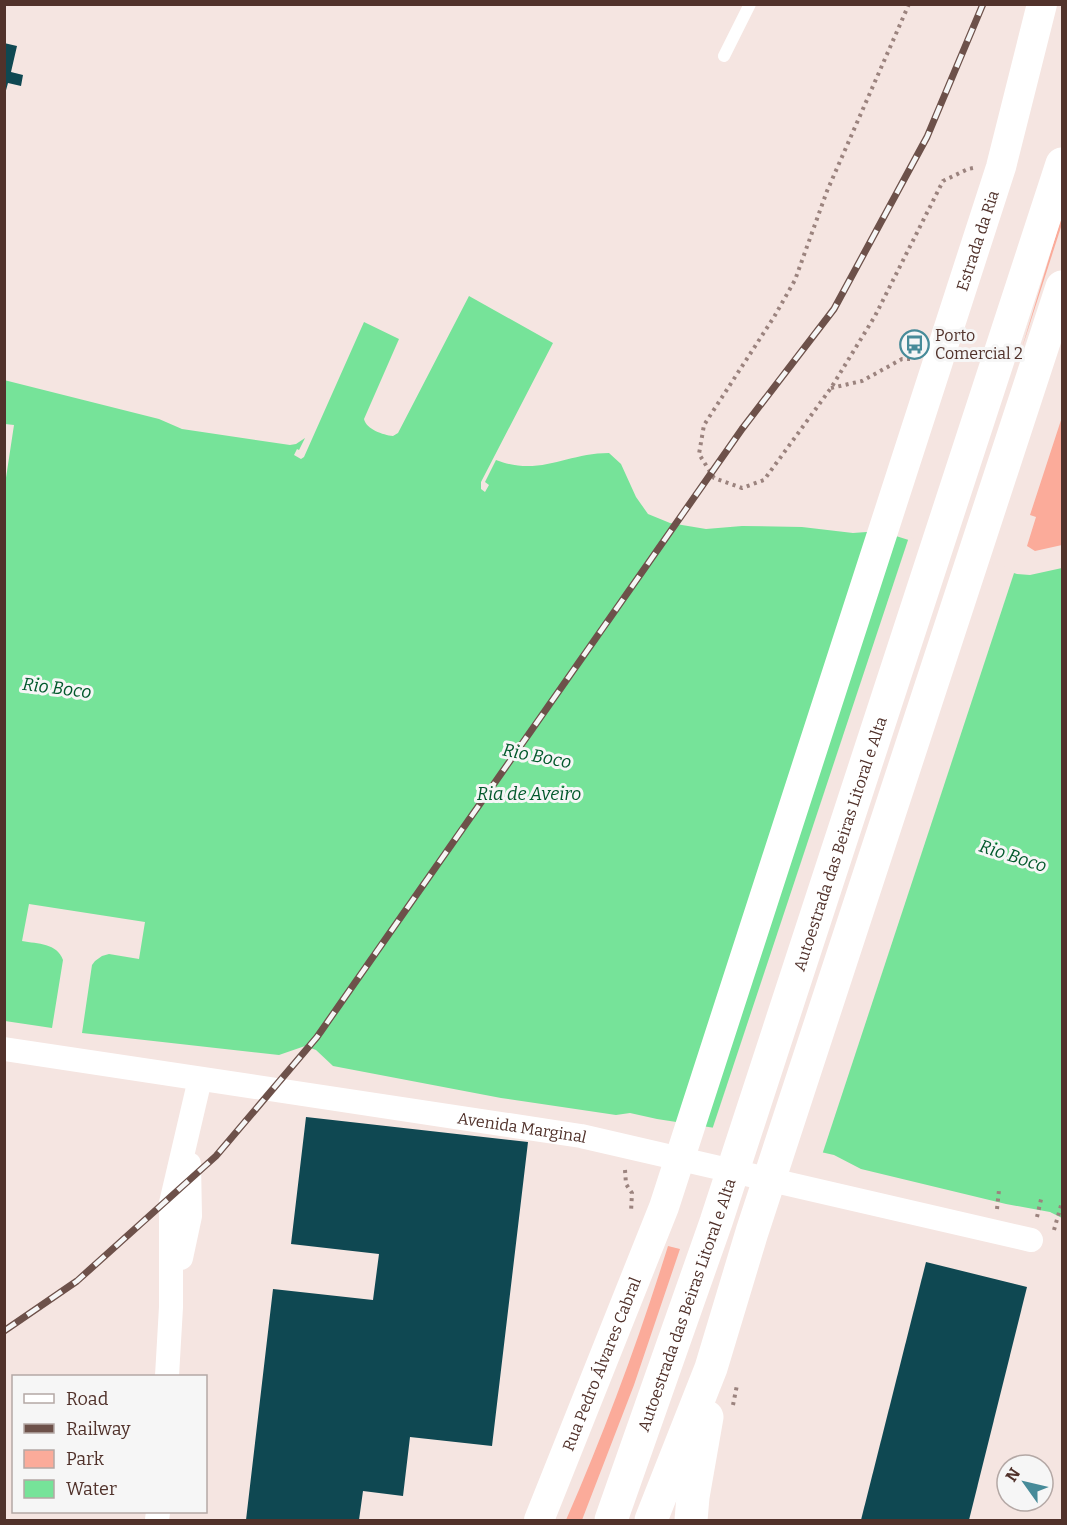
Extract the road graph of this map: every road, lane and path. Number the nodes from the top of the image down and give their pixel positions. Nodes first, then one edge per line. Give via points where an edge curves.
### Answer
1 (750, 4) edge
2 (909, 4) edge
3 (1042, 4) edge
4 (724, 56) dead end
5 (1062, 164) edge
6 (1001, 167) junction
7 (1062, 287) edge
8 (937, 362) junction
9 (831, 387) junction
10 (901, 472) joint
11 (4, 1048) edge
12 (200, 1079) junction
13 (622, 1146) junction
14 (999, 1190) dead end
15 (1042, 1195) dead end
16 (1062, 1202) edge
17 (996, 1216) dead end
18 (631, 1218) dead end
19 (1034, 1230) joint
20 (1054, 1230) dead end
21 (725, 1372) junction
22 (167, 1375) edge
23 (732, 1409) dead end
24 (539, 1521) edge
25 (611, 1521) edge
26 (651, 1521) edge
27 (691, 1521) edge

1 - 4 lane
2 - 9 path via 827,191 795,280 704,425 699,454 714,478 742,488 764,480
3 - 6 street, Estrada da Ria
5 - 25 highway, Autoestrada das Beiras Litoral e Alta via 716,1222
6 - 8 street, Estrada da Ria
6 - 9 path via 968,169 944,181 875,316
7 - 21 highway via 752,1232
8 - 9 path via 902,359 862,381
8 - 10 street, Estrada da Ria
10 - 24 street, Rua Pedro Álvares Cabral via 664,1207
11 - 12 street, Avenida Marginal
12 - 13 street, Avenida Marginal via 581,1136
12 - 22 street via 171,1203
13 - 18 path via 626,1184 632,1193
13 - 19 street, Avenida Marginal
14 - 17 path
15 - 19 path
16 - 20 path
21 - 23 path
21 - 26 highway
21 - 27 highway via 709,1405

